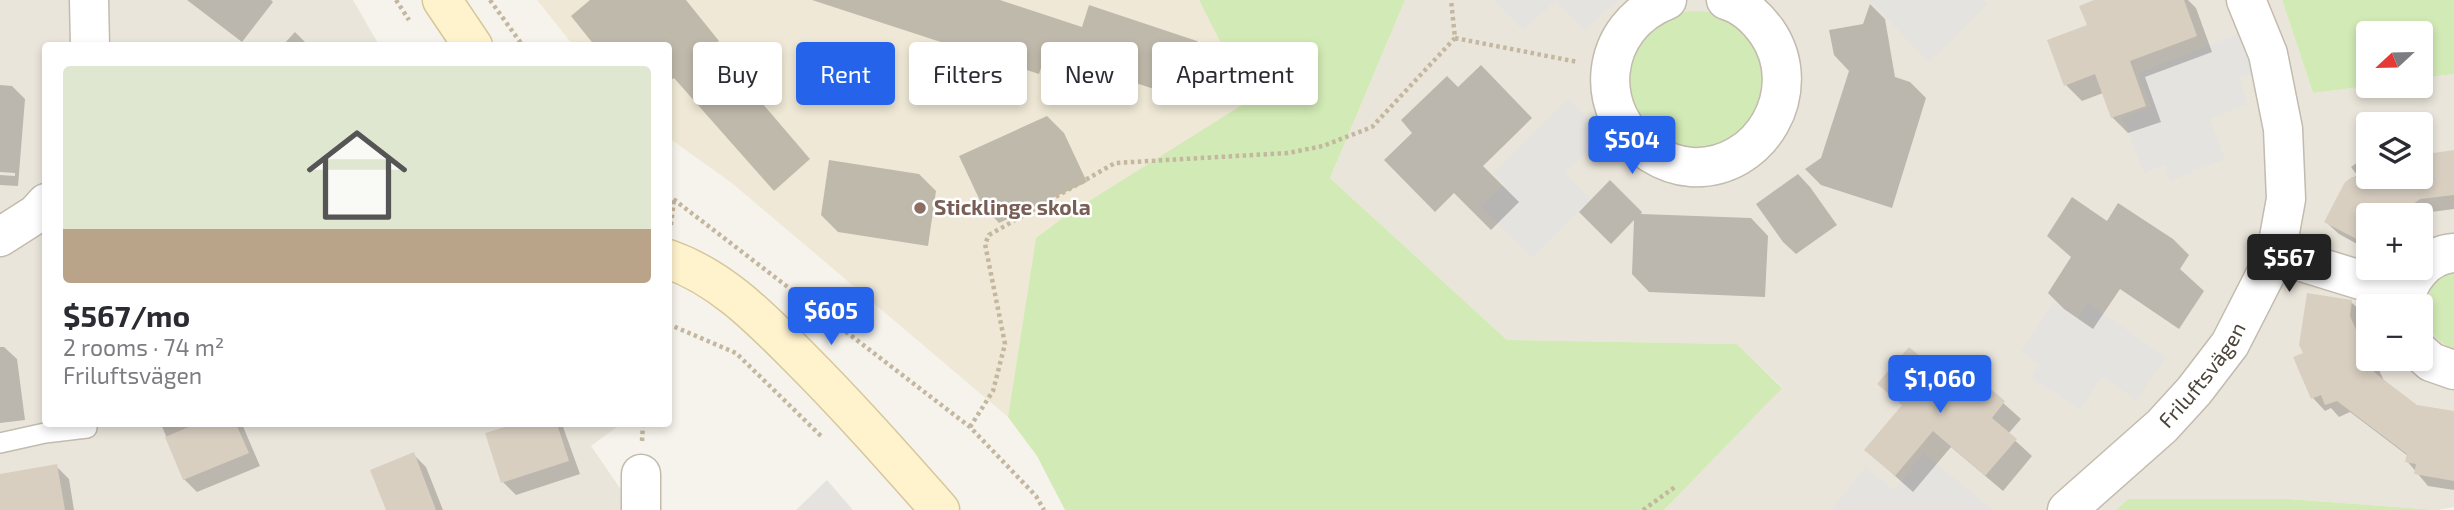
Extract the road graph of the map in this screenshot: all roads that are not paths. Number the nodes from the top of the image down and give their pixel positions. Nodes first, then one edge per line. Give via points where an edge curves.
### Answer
1 (89, 0) edge
2 (442, 0) edge
3 (1667, 0) edge
4 (1726, 0) edge
5 (2246, 0) edge
6 (1769, 10) edge
7 (89, 42) edge
8 (470, 42) edge
9 (42, 207) edge
10 (0, 237) edge
11 (2454, 253) edge
12 (2276, 254) junction
13 (672, 260) edge
14 (2388, 294) edge
15 (2407, 294) edge
16 (2433, 363) edge
17 (2454, 370) edge
18 (88, 428) dead end
19 (0, 443) edge
20 (940, 510) edge
21 (2067, 510) edge

1 - 7 street
2 - 8 street
3 - 6 street via 1631,24 1610,69 1610,90 1619,119 1636,143 1661,160 1690,167 1720,164 1746,151 1768,130 1780,103 1783,73
4 - 6 street
5 - 12 street, Friluftsvägen via 2268,54 2283,129 2286,199
9 - 10 street
11 - 15 street via 2428,262 2414,276
12 - 14 street
12 - 21 street, Friluftsvägen via 2230,344 2194,391 2162,426
13 - 20 street via 726,289 759,317
16 - 17 street
18 - 19 lane

